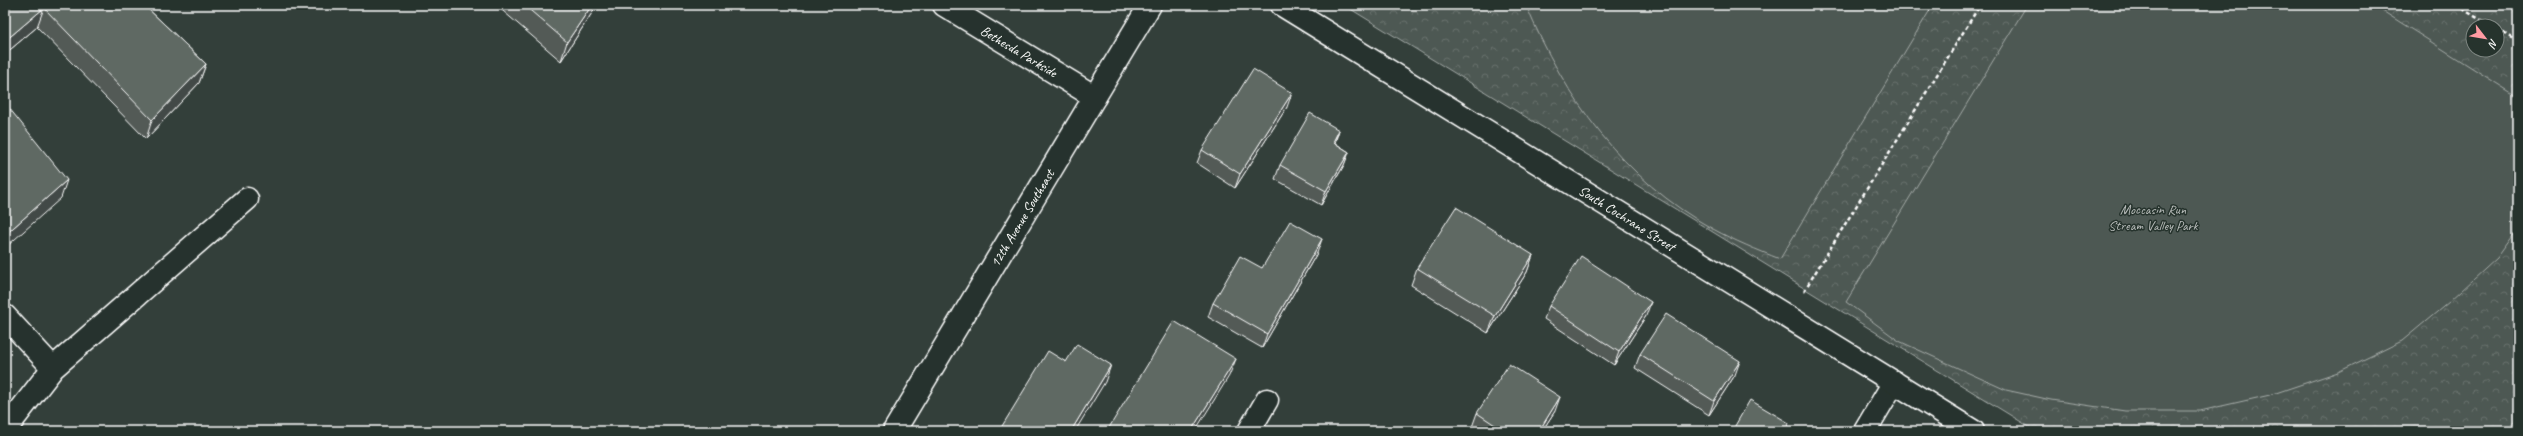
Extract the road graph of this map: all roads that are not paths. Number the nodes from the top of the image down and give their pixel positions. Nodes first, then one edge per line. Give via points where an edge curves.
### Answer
1 (944, 5) edge
2 (1150, 5) edge
3 (1282, 5) edge
4 (1095, 97) junction
5 (247, 199) dead end
6 (5, 316) edge
7 (53, 368) junction
8 (1894, 382) junction
9 (1267, 400) dead end
10 (5, 430) edge
11 (894, 431) edge
12 (1249, 431) edge
13 (1865, 431) edge
14 (1973, 431) edge

1 - 4 street, Bethesda Parkside
2 - 4 street, 12th Avenue Southeast
3 - 8 street, South Cochrane Street
4 - 11 street, 12th Avenue Southeast
5 - 7 street
6 - 7 street
7 - 10 street
8 - 13 street
8 - 14 street, South Cochrane Street
9 - 12 street

